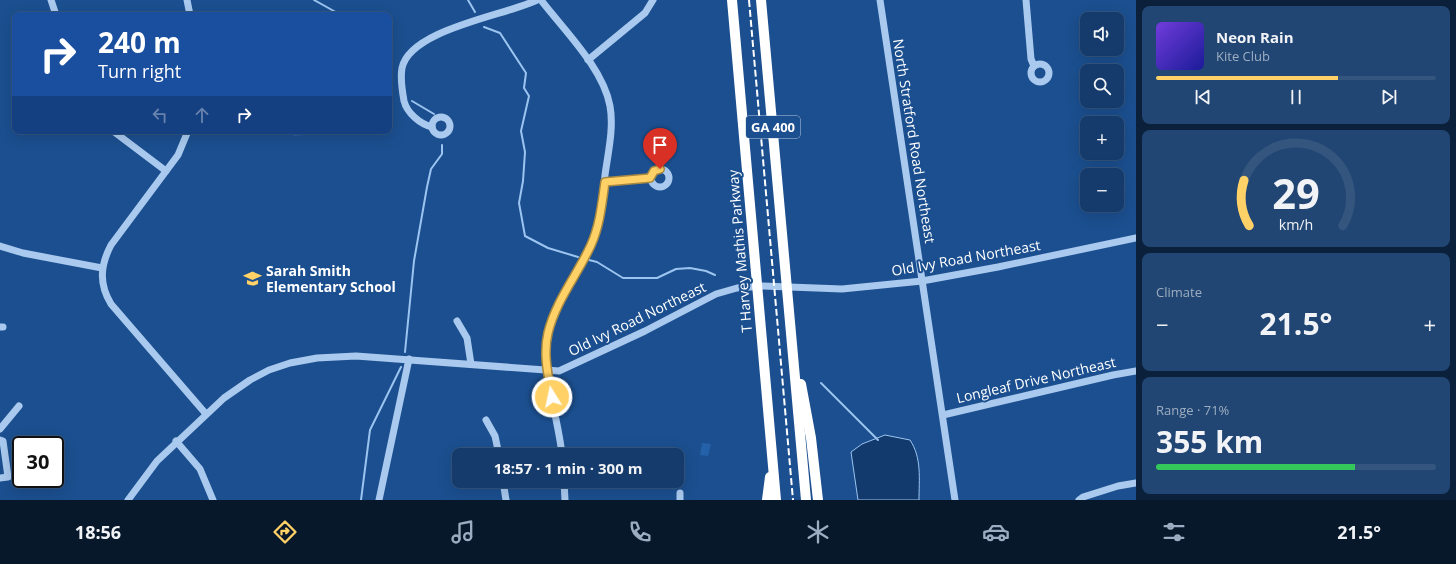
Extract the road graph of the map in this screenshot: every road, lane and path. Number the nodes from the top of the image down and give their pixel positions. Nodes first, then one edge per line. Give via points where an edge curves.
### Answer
1 (51, 0) edge
2 (187, 0) edge
3 (537, 0) edge
4 (541, 0) edge
5 (653, 0) edge
6 (732, 0) edge
7 (761, 0) edge
8 (880, 0) edge
9 (1026, 0) edge
10 (55, 12) edge
11 (189, 12) edge
12 (588, 60) junction
13 (1034, 66) dead end
14 (432, 127) dead end
15 (117, 134) edge
16 (187, 134) edge
17 (166, 171) junction
18 (650, 178) dead end
19 (605, 182) junction
20 (1136, 238) edge
21 (0, 246) edge
22 (102, 268) junction
23 (922, 281) junction
24 (457, 321) dead end
25 (790, 325) junction
26 (409, 359) junction
27 (471, 364) junction
28 (547, 371) junction
29 (1136, 371) edge
30 (19, 406) dead end
31 (206, 414) junction
32 (943, 415) junction
33 (486, 420) dead end
34 (0, 429) edge
35 (0, 440) edge
36 (176, 441) junction
37 (498, 448) edge
38 (561, 448) edge
39 (772, 453) junction
40 (0, 478) edge
41 (1136, 483) edge
42 (504, 488) edge
43 (564, 488) edge
44 (128, 500) edge
45 (213, 500) edge
46 (379, 500) edge
47 (506, 500) edge
48 (565, 500) edge
49 (767, 500) edge
50 (776, 500) edge
51 (806, 500) edge
52 (818, 500) edge
53 (955, 500) edge
54 (1079, 500) edge

1 - 10 street
2 - 11 street
3 - 14 street via 429,39 406,59 402,67 402,88 406,106 425,126
4 - 12 street
5 - 12 street via 645,12
6 - 39 highway, T Harvey Mathis Parkway / GA 400
7 - 25 highway, GA 400
8 - 23 street, North Stratford Road Northeast
9 - 13 street via 1031,59
12 - 19 street via 604,86 610,106
15 - 17 street
16 - 17 street via 178,155
17 - 22 street via 111,245
18 - 19 street
19 - 28 street via 595,235 551,322 546,345
20 - 23 street, Old Ivy Road Northeast
21 - 22 street
22 - 31 street via 104,288 111,304
23 - 28 street, Old Ivy Road Northeast via 842,289 763,286 737,288 716,294 568,368
23 - 32 street, North Stratford Road Northeast
24 - 27 street via 467,338
25 - 51 highway, GA 400
25 - 52 highway via 808,423
26 - 27 street, Old Ivy Road Northeast
26 - 31 street, Old Ivy Road Northeast via 356,356 317,358 290,363 250,380
26 - 46 street
27 - 28 street, Old Ivy Road Northeast
28 - 38 street
29 - 32 street, Longleaf Drive Northeast
30 - 34 street
31 - 36 street, Old Ivy Road Northeast
32 - 53 street, North Stratford Road Northeast
33 - 37 street via 495,436
35 - 40 street via 8,477
36 - 44 street, Old Ivy Road Northeast via 157,461
36 - 45 street via 200,469
39 - 49 highway
39 - 50 highway, T Harvey Mathis Parkway / GA 400
41 - 54 street via 1083,496
42 - 47 street
43 - 48 street

